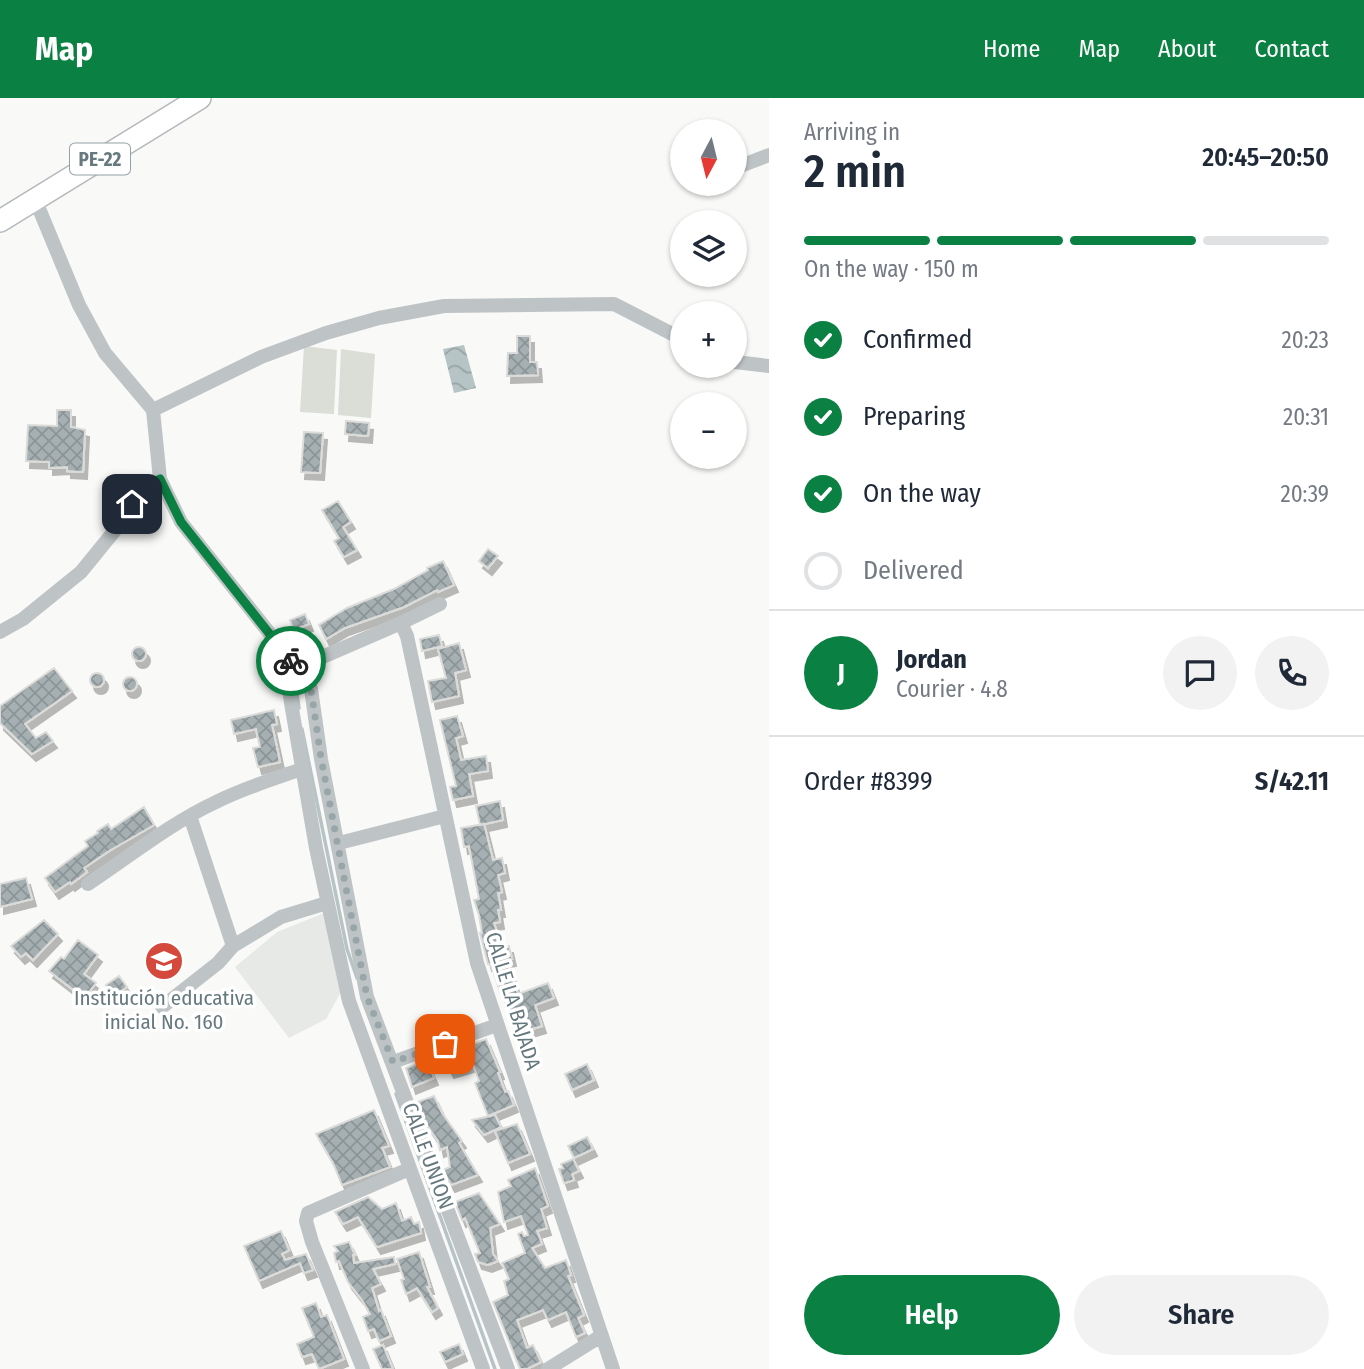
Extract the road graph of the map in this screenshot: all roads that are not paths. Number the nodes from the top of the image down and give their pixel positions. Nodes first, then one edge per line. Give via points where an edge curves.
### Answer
1 (201, 98) edge
2 (769, 155) edge
3 (747, 163) edge
4 (34, 199) junction
5 (0, 221) edge
6 (670, 333) edge
7 (747, 363) edge
8 (769, 366) edge
9 (153, 410) junction
10 (160, 479) junction
11 (440, 604) dead end
12 (404, 630) junction
13 (0, 632) edge
14 (297, 668) junction
15 (302, 769) junction
16 (190, 816) junction
17 (445, 816) junction
18 (339, 843) junction
19 (88, 884) dead end
20 (327, 904) junction
21 (233, 946) junction
22 (162, 1007) dead end
23 (497, 1025) junction
24 (393, 1062) junction
25 (409, 1169) junction
26 (600, 1336) junction
27 (363, 1369) edge
28 (483, 1369) edge
29 (508, 1369) edge
30 (548, 1369) edge
31 (613, 1369) edge

1 - 4 highway, PE-22
2 - 3 street
4 - 5 highway, PE-22
4 - 9 street via 79,305 105,353
6 - 9 street via 614,304 444,306 326,333 261,357
7 - 8 street
9 - 10 street
10 - 13 street via 144,486 81,572 32,613
10 - 14 street via 181,522
11 - 12 street
12 - 14 street
12 - 17 street, CALLE LA BAJADA
14 - 15 street, CALLE UNION via 289,688
14 - 18 street via 311,689
15 - 16 street via 259,783
15 - 20 street, CALLE UNION
16 - 19 street
16 - 21 street
17 - 18 street
17 - 23 street, CALLE LA BAJADA via 472,947
18 - 24 street via 367,997
20 - 21 street via 281,917
20 - 25 street, CALLE UNION via 349,1001
21 - 22 street
23 - 24 street
23 - 26 street, CALLE LA BAJADA
24 - 29 street
25 - 27 street via 308,1213 306,1221
25 - 28 street, CALLE UNION
26 - 30 street
26 - 31 street, CALLE LA BAJADA

